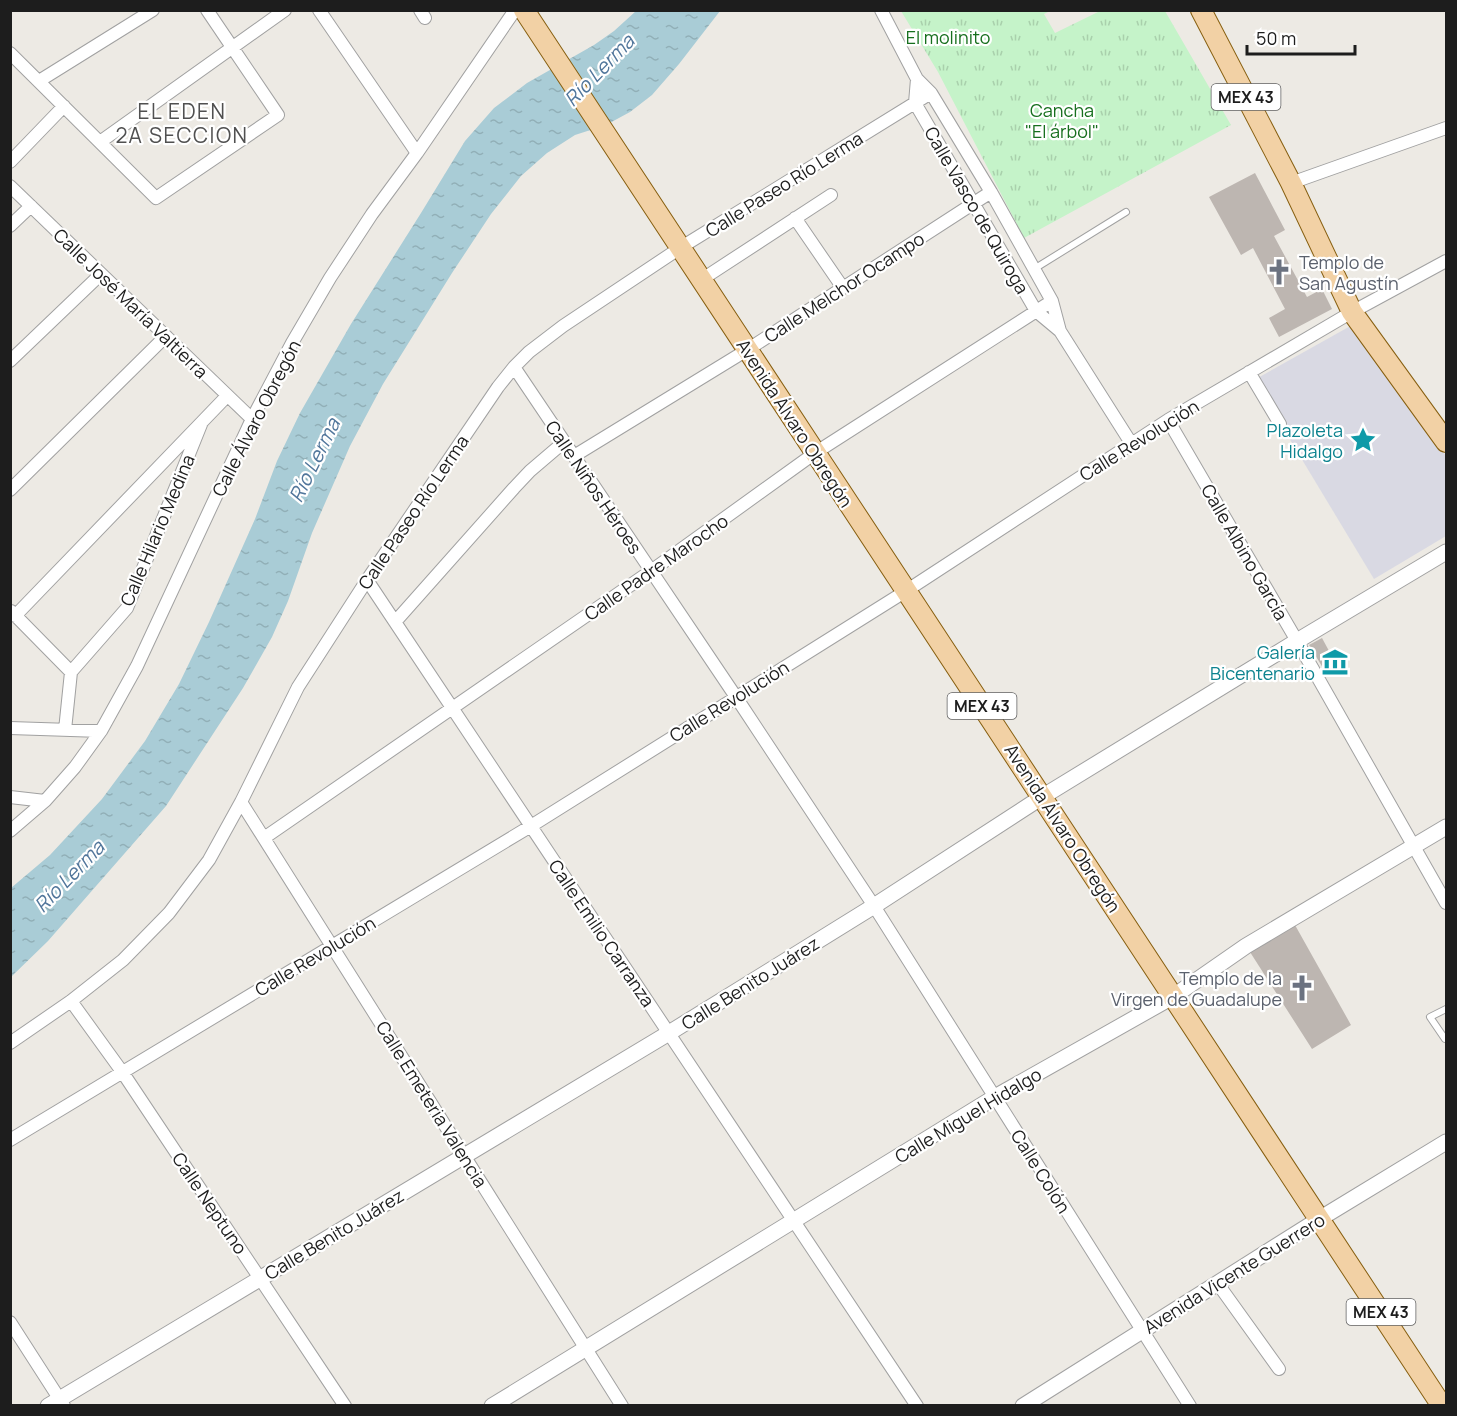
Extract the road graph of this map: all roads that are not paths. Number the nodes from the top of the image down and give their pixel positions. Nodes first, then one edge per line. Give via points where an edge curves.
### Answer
1 (153, 10) edge
2 (207, 10) edge
3 (285, 10) edge
4 (318, 10) edge
5 (881, 10) edge
6 (1202, 10) edge
7 (522, 12) edge
8 (232, 48) junction
9 (10, 53) edge
10 (917, 79) junction
11 (39, 81) junction
12 (931, 93) junction
13 (915, 103) junction
14 (64, 106) junction
15 (1446, 128) edge
16 (100, 142) junction
17 (417, 153) junction
18 (10, 162) edge
19 (1291, 183) junction
20 (10, 186) edge
21 (991, 192) junction
22 (831, 195) dead end
23 (974, 203) junction
24 (31, 206) junction
25 (1126, 212) dead end
26 (795, 218) junction
27 (10, 226) edge
28 (680, 248) junction
29 (1446, 261) edge
30 (1034, 269) junction
31 (102, 274) junction
32 (701, 280) junction
33 (843, 288) junction
34 (1052, 301) junction
35 (1036, 311) junction
36 (1352, 312) junction
37 (1060, 331) junction
38 (166, 336) junction
39 (747, 350) junction
40 (10, 361) edge
41 (514, 367) junction
42 (1249, 372) junction
43 (227, 396) junction
44 (252, 419) junction
45 (1168, 420) junction
46 (202, 422) junction
47 (1280, 424) dead end
48 (564, 442) junction
49 (1446, 442) edge
50 (1131, 443) junction
51 (815, 453) junction
52 (574, 456) junction
53 (10, 490) edge
54 (1446, 552) edge
55 (651, 571) junction
56 (367, 580) junction
57 (906, 591) junction
58 (13, 614) edge
59 (395, 622) junction
60 (1297, 640) junction
61 (71, 672) junction
62 (736, 697) junction
63 (453, 709) junction
64 (10, 728) edge
65 (65, 730) junction
66 (101, 731) junction
67 (10, 797) edge
68 (1042, 797) junction
69 (45, 801) junction
70 (241, 802) junction
71 (531, 826) junction
72 (1446, 827) edge
73 (10, 831) edge
74 (264, 838) junction
75 (1414, 846) junction
76 (1446, 903) edge
77 (874, 906) junction
78 (332, 946) junction
79 (1174, 996) junction
80 (71, 1002) junction
81 (1446, 1009) edge
82 (669, 1033) junction
83 (1446, 1039) edge
84 (10, 1044) edge
85 (123, 1072) junction
86 (995, 1097) junction
87 (10, 1140) edge
88 (1446, 1142) edge
89 (465, 1156) junction
90 (1321, 1218) junction
91 (794, 1220) junction
92 (260, 1278) junction
93 (1218, 1284) junction
94 (10, 1322) edge
95 (1142, 1330) junction
96 (586, 1348) junction
97 (1279, 1369) dead end
98 (57, 1403) edge
99 (345, 1406) edge
100 (492, 1406) edge
101 (622, 1406) edge
102 (917, 1406) edge
103 (1023, 1406) edge
104 (1190, 1406) edge
105 (1442, 1406) edge

1 - 11 street
2 - 8 street
3 - 8 street
4 - 17 street
5 - 10 street, Calle Vasco de Quiroga
6 - 19 main road, MEX 43
7 - 17 street, Calle Álvaro Obregón
7 - 28 main road, Avenida Álvaro Obregón / MEX 43
8 - 16 street
8 - 16 street via 278,115 156,198
9 - 11 street
10 - 12 street, Calle Vasco de Quiroga
10 - 13 street
11 - 14 street
12 - 13 street, Calle Paseo Río Lerma
12 - 21 street, Calle Vasco de Quiroga
13 - 23 street, Calle Vasco de Quiroga
13 - 28 street, Calle Paseo Río Lerma
14 - 16 street
14 - 18 street
15 - 19 street
17 - 44 street, Calle Álvaro Obregón via 330,278
19 - 36 main road, MEX 43
20 - 24 street, Calle José María Valtierra
21 - 23 street, Calle Melchor Ocampo
21 - 30 street, Calle Vasco de Quiroga
22 - 26 street
23 - 33 street, Calle Melchor Ocampo
23 - 35 street, Calle Vasco de Quiroga
24 - 27 street
24 - 31 street, Calle José María Valtierra
25 - 30 lane
26 - 32 street
26 - 33 street
28 - 32 main road, Avenida Álvaro Obregón / MEX 43
28 - 41 street, Calle Paseo Río Lerma via 545,338
29 - 36 street, Calle Revolución
30 - 34 street, Calle Vasco de Quiroga
31 - 38 street, Calle José María Valtierra
31 - 40 street
32 - 39 main road, Avenida Álvaro Obregón / MEX 43
33 - 39 street, Calle Melchor Ocampo
34 - 35 street, Calle Padre Marocho
34 - 37 street, Calle Vasco de Quiroga
35 - 37 street, Calle Vasco de Quiroga
35 - 51 street, Calle Padre Marocho
36 - 42 street, Calle Revolución
36 - 49 main road, MEX 43
37 - 50 street, Calle Vasco de Quiroga
38 - 43 street, Calle José María Valtierra
38 - 53 street
39 - 51 main road, Avenida Álvaro Obregón / MEX 43
39 - 52 street, Calle Melchor Ocampo
41 - 48 street, Calle Niños Héroes
41 - 56 street, Calle Paseo Río Lerma
42 - 45 street, Calle Revolución
42 - 47 street
43 - 44 street, Calle José María Valtierra
43 - 46 street
44 - 66 street, Calle Álvaro Obregón via 137,666
45 - 50 street, Calle Revolución
45 - 60 street, Calle Albino García
46 - 58 street
46 - 61 street, Calle Hilario Medina via 127,608
48 - 52 street, Calle Niños Héroes
48 - 59 street via 514,488
50 - 57 street, Calle Revolución
51 - 55 street, Calle Padre Marocho
51 - 57 main road, Avenida Álvaro Obregón / MEX 43
52 - 55 street, Calle Niños Héroes
54 - 60 street, Calle Benito Juárez
55 - 62 street, Calle Niños Héroes
55 - 63 street, Calle Padre Marocho
56 - 59 street, Calle Emilio Carranza
56 - 70 street, Calle Paseo Río Lerma via 298,687
57 - 62 street, Calle Revolución
57 - 68 main road, Avenida Álvaro Obregón / MEX 43
58 - 61 street
59 - 63 street, Calle Emilio Carranza
60 - 68 street, Calle Benito Juárez
60 - 75 street, Calle Albino García
61 - 65 street
62 - 71 street, Calle Revolución
62 - 77 street, Calle Niños Héroes
63 - 71 street, Calle Emilio Carranza
63 - 74 street, Calle Padre Marocho
64 - 65 street
65 - 66 street
66 - 69 street, Calle Álvaro Obregón
67 - 69 street
68 - 77 street, Calle Benito Juárez
68 - 79 main road, Avenida Álvaro Obregón / MEX 43
69 - 73 street, Calle Álvaro Obregón
70 - 74 street, Calle Emeteria Valencia
70 - 80 street, Calle Paseo Río Lerma via 209,860 169,913 123,960
71 - 78 street, Calle Revolución
71 - 82 street, Calle Emilio Carranza
72 - 75 street, Calle Miguel Hidalgo
74 - 78 street, Calle Emeteria Valencia
75 - 76 street, Calle Albino García
75 - 79 street, Calle Miguel Hidalgo via 1246,946
77 - 82 street, Calle Benito Juárez
77 - 86 street, Calle Colón
78 - 85 street, Calle Revolución
78 - 89 street, Calle Emeteria Valencia
79 - 86 street, Calle Miguel Hidalgo
79 - 90 main road, Avenida Álvaro Obregón / MEX 43
80 - 84 street, Calle Paseo Río Lerma
80 - 85 street, Calle Neptuno
81 - 83 lane via 1430,1017
82 - 89 street, Calle Benito Juárez
82 - 91 street, Calle Emilio Carranza
85 - 87 street, Calle Revolución
85 - 92 street, Calle Neptuno
86 - 91 street, Calle Miguel Hidalgo
86 - 95 street, Calle Colón
88 - 90 street, Avenida Vicente Guerrero
89 - 92 street, Calle Benito Juárez
89 - 96 street, Calle Emeteria Valencia
90 - 93 street, Avenida Vicente Guerrero
90 - 105 main road, Avenida Álvaro Obregón / MEX 43
91 - 96 street, Calle Miguel Hidalgo
91 - 102 street, Calle Emilio Carranza
92 - 98 street, Calle Benito Juárez
92 - 99 street, Calle Neptuno
93 - 95 street, Avenida Vicente Guerrero
93 - 97 street
94 - 98 street
95 - 103 street, Avenida Vicente Guerrero
95 - 104 street, Calle Colón
96 - 100 street, Calle Miguel Hidalgo
96 - 101 street, Calle Emeteria Valencia

